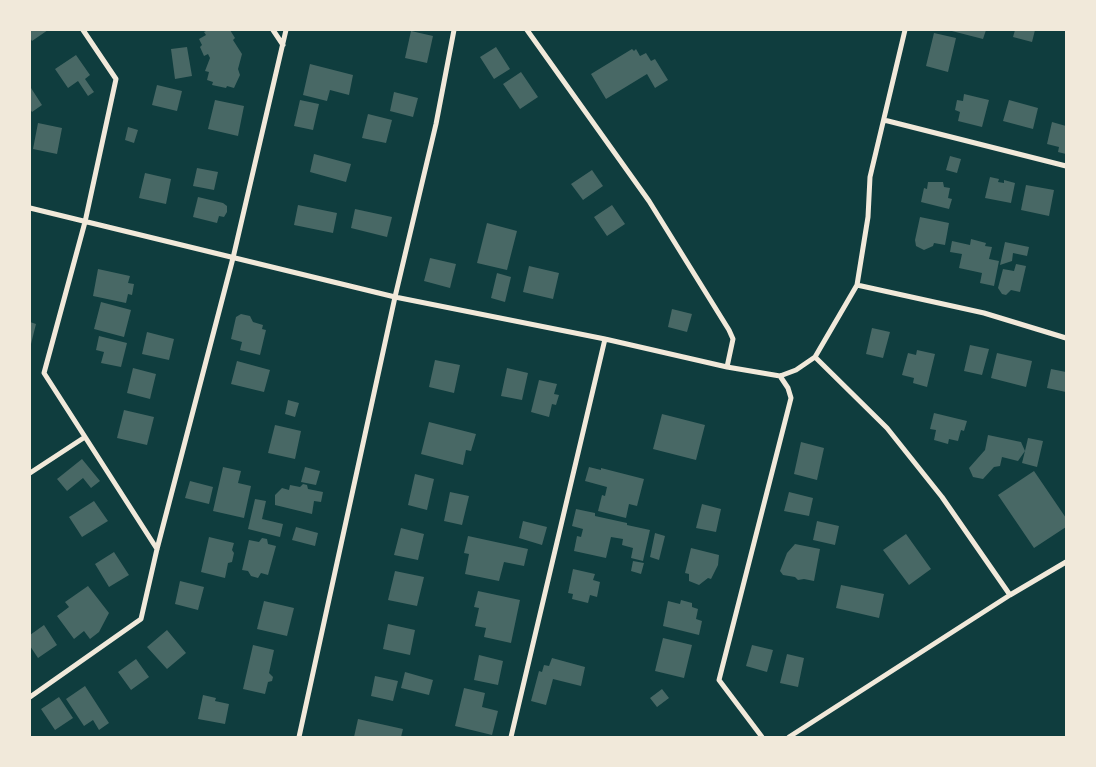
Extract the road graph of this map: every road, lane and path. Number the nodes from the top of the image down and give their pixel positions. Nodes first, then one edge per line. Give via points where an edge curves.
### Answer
1 (83, 30) edge
2 (273, 30) edge
3 (286, 30) edge
4 (454, 30) edge
5 (527, 30) edge
6 (905, 30) edge
7 (283, 45) junction
8 (884, 120) junction
9 (1066, 166) edge
10 (30, 208) edge
11 (85, 222) junction
12 (233, 258) junction
13 (857, 285) junction
14 (395, 297) junction
15 (1066, 338) edge
16 (605, 339) junction
17 (815, 357) junction
18 (727, 367) junction
19 (780, 376) junction
20 (85, 437) junction
21 (30, 473) edge
22 (157, 549) junction
23 (1066, 562) edge
24 (1010, 595) junction
25 (30, 697) edge
26 (299, 737) edge
27 (511, 737) edge
28 (762, 737) edge
29 (789, 737) edge

1 - 11 street via 116,79
2 - 7 street
3 - 7 street
4 - 14 street via 436,124
5 - 18 street via 649,200 729,330 733,339
6 - 8 street
7 - 12 street
8 - 9 street
8 - 13 street via 870,177 868,217
10 - 11 street
11 - 12 street
11 - 20 street via 44,372
12 - 14 street
12 - 22 street
13 - 15 street via 984,312
13 - 17 street
14 - 16 street
14 - 26 street
16 - 18 street
16 - 27 street
17 - 19 street
17 - 24 street via 886,428 942,497
18 - 19 street
19 - 28 street via 791,398 719,680
20 - 21 street
20 - 22 street
22 - 25 street via 140,619
23 - 24 street
24 - 29 street

